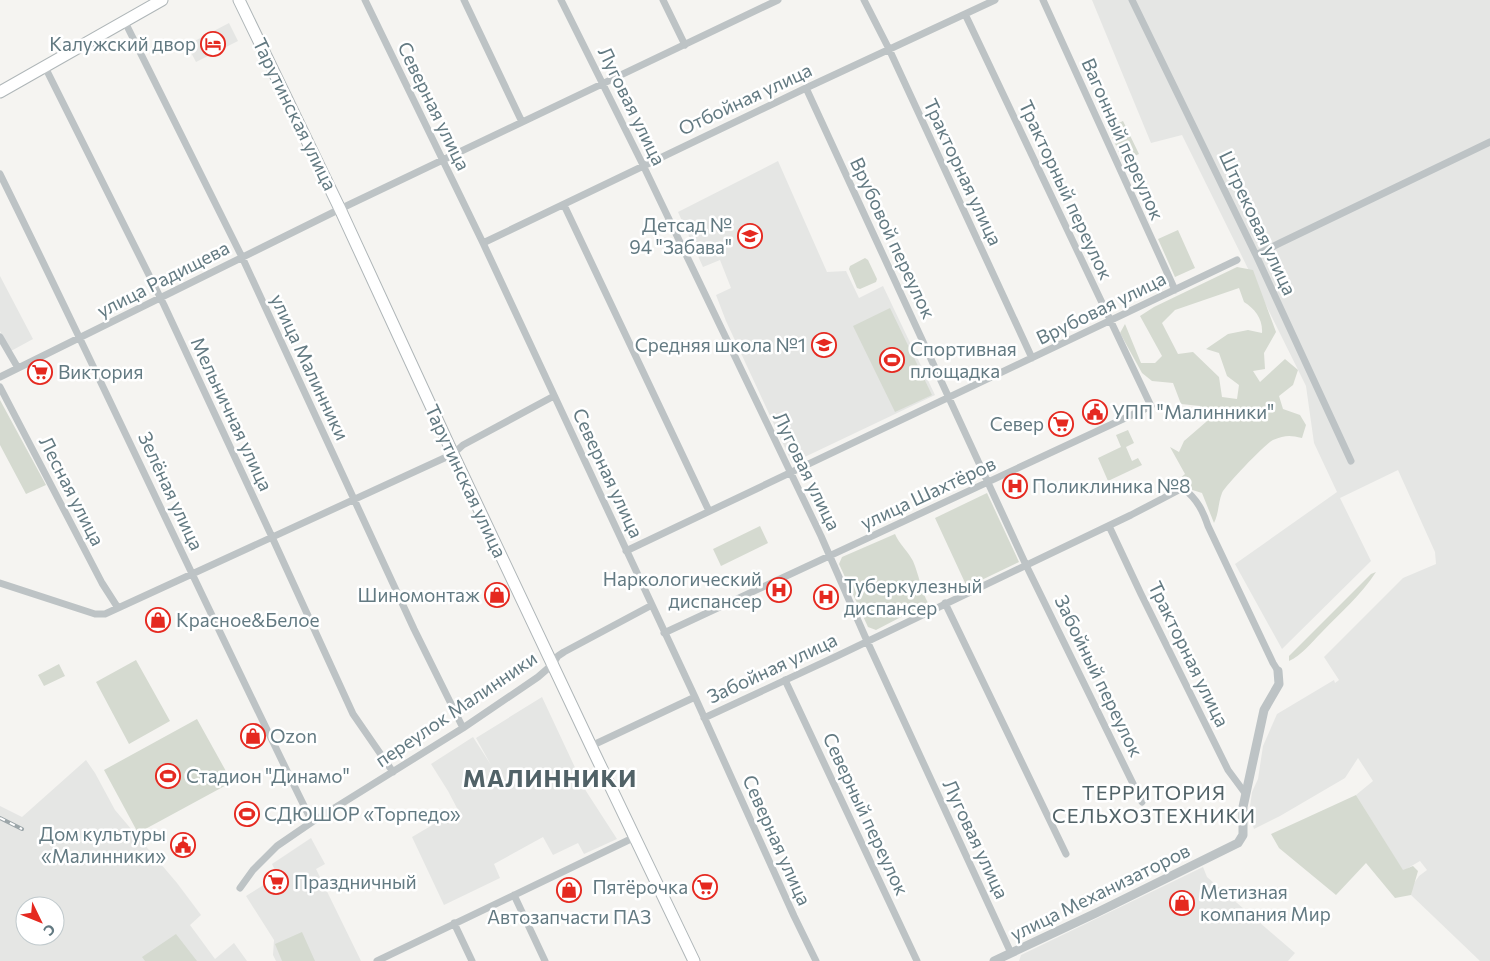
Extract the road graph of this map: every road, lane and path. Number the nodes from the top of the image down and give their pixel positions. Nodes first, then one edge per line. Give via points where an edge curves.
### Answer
1 (162, 0) edge
2 (240, 0) edge
3 (365, 0) edge
4 (464, 0) edge
5 (561, 0) edge
6 (663, 0) edge
7 (778, 0) edge
8 (864, 0) edge
9 (995, 0) edge
10 (1043, 0) edge
11 (1132, 0) edge
12 (765, 3) edge
13 (965, 14) junction
14 (124, 22) junction
15 (685, 44) junction
16 (889, 49) junction
17 (45, 67) junction
18 (603, 83) junction
19 (806, 88) junction
20 (0, 92) edge
21 (522, 122) junction
22 (1490, 142) edge
23 (442, 161) junction
24 (644, 165) junction
25 (0, 174) edge
26 (564, 205) junction
27 (340, 209) junction
28 (483, 243) junction
29 (1256, 255) junction
30 (242, 257) junction
31 (1237, 260) dead end
32 (1175, 290) junction
33 (160, 298) junction
34 (1110, 320) junction
35 (0, 337) edge
36 (81, 338) junction
37 (1032, 358) junction
38 (18, 368) junction
39 (0, 377) edge
40 (0, 387) edge
41 (554, 396) junction
42 (949, 398) junction
43 (1151, 406) joint
44 (454, 454) junction
45 (1351, 461) dead end
46 (790, 474) junction
47 (988, 483) junction
48 (353, 500) junction
49 (709, 512) junction
50 (1109, 526) junction
51 (272, 537) junction
52 (626, 551) junction
53 (830, 556) junction
54 (1026, 565) junction
55 (193, 574) junction
56 (0, 584) edge
57 (945, 603) junction
58 (652, 606) junction
59 (118, 608) junction
60 (664, 633) junction
61 (867, 641) junction
62 (553, 664) junction
63 (1278, 671) joint
64 (785, 680) junction
65 (695, 697) junction
66 (704, 718) junction
67 (463, 728) junction
68 (591, 746) junction
69 (393, 772) junction
70 (1245, 793) junction
71 (1142, 802) dead end
72 (312, 822) junction
73 (635, 837) junction
74 (1066, 854) dead end
75 (240, 888) dead end
76 (514, 895) junction
77 (454, 923) junction
78 (1012, 957) edge
79 (387, 959) edge
80 (377, 961) edge
81 (472, 961) edge
82 (546, 961) edge
83 (694, 961) edge
84 (816, 961) edge
85 (917, 961) edge
86 (994, 961) edge

1 - 14 main road
2 - 27 main road, Тарутинская улица
3 - 23 street, Северная улица
4 - 21 street
5 - 18 street, Луговая улица
6 - 15 street
7 - 12 street, улица Радищева
8 - 16 street, Тракторная улица
9 - 13 street, Отбойная улица
10 - 32 street, Вагонный переулок
11 - 29 street, Штрековая улица
12 - 15 street, улица Радищева
13 - 16 street, Отбойная улица
13 - 34 street, Тракторный переулок
14 - 17 main road
14 - 30 street, улица Малинники
15 - 18 street, улица Радищева
16 - 19 street, Отбойная улица
16 - 37 street, Тракторная улица
17 - 20 main road
17 - 33 street, Мельничная улица
18 - 21 street, улица Радищева
18 - 24 street, Луговая улица
19 - 24 street, Отбойная улица
19 - 42 street, Врубовой переулок
21 - 23 street, улица Радищева
22 - 29 street
23 - 27 street, улица Радищева
23 - 28 street, Северная улица
24 - 26 street, Отбойная улица
24 - 46 street, Луговая улица
25 - 36 street, Зелёная улица
26 - 28 street, Отбойная улица
26 - 49 street
27 - 30 street, улица Радищева
27 - 44 main road, Тарутинская улица
28 - 41 street, Северная улица
29 - 45 street, Штрековая улица
30 - 33 street, улица Радищева
30 - 48 street, улица Малинники
31 - 32 street, Врубовая улица
32 - 34 street, Врубовая улица
33 - 36 street, улица Радищева
33 - 51 street, Мельничная улица
34 - 37 street, Врубовая улица
34 - 43 street, Тракторный переулок
35 - 38 street
36 - 38 street, улица Радищева
36 - 55 street, Зелёная улица
37 - 42 street, Врубовая улица
38 - 39 street, улица Радищева
40 - 59 street, Лесная улица
41 - 44 street via 463,444
41 - 52 street, Северная улица
42 - 46 street, Врубовая улица
42 - 47 street, Врубовой переулок
43 - 47 street, улица Шахтёров
44 - 48 street
44 - 62 main road, Тарутинская улица
46 - 49 street, Врубовая улица
46 - 53 street, Луговая улица
47 - 53 street, улица Шахтёров
47 - 54 street, Врубовой переулок
48 - 51 street
48 - 67 street, улица Малинники
49 - 52 street, Врубовая улица
50 - 54 street, Забойная улица
50 - 63 street, Забойная улица via 1177,491 1184,489 1193,495
50 - 70 street, Тракторная улица via 1228,770
51 - 55 street
51 - 69 street, Мельничная улица via 353,714
52 - 58 street, Северная улица
53 - 60 street, улица Шахтёров
53 - 61 street, Луговая улица
54 - 57 street, Забойная улица
54 - 71 street, Забойный переулок
55 - 59 street
55 - 72 street, Зелёная улица
56 - 59 street via 95,614 105,614
57 - 61 street, Забойная улица
57 - 74 street
58 - 60 street, Северная улица
58 - 62 street, переулок Малинники via 564,652
60 - 65 street, Северная улица
61 - 64 street, Забойная улица
61 - 78 street, Луговая улица
62 - 67 street, переулок Малинники
62 - 68 main road, Тарутинская улица
63 - 70 street via 1279,684 1264,710
64 - 66 street, Забойная улица
64 - 85 street, Северный переулок
65 - 66 street, Северная улица
65 - 68 street
66 - 84 street, Северная улица
67 - 69 street, переулок Малинники
68 - 73 main road, Тарутинская улица
69 - 72 street, переулок Малинники
70 - 78 street, улица Механизаторов via 1243,835 1238,843
72 - 75 street, переулок Малинники via 277,846
73 - 76 street
73 - 83 main road, Тарутинская улица
76 - 77 street
76 - 82 street
77 - 79 street
77 - 81 street
78 - 86 street, улица Механизаторов
79 - 80 street

